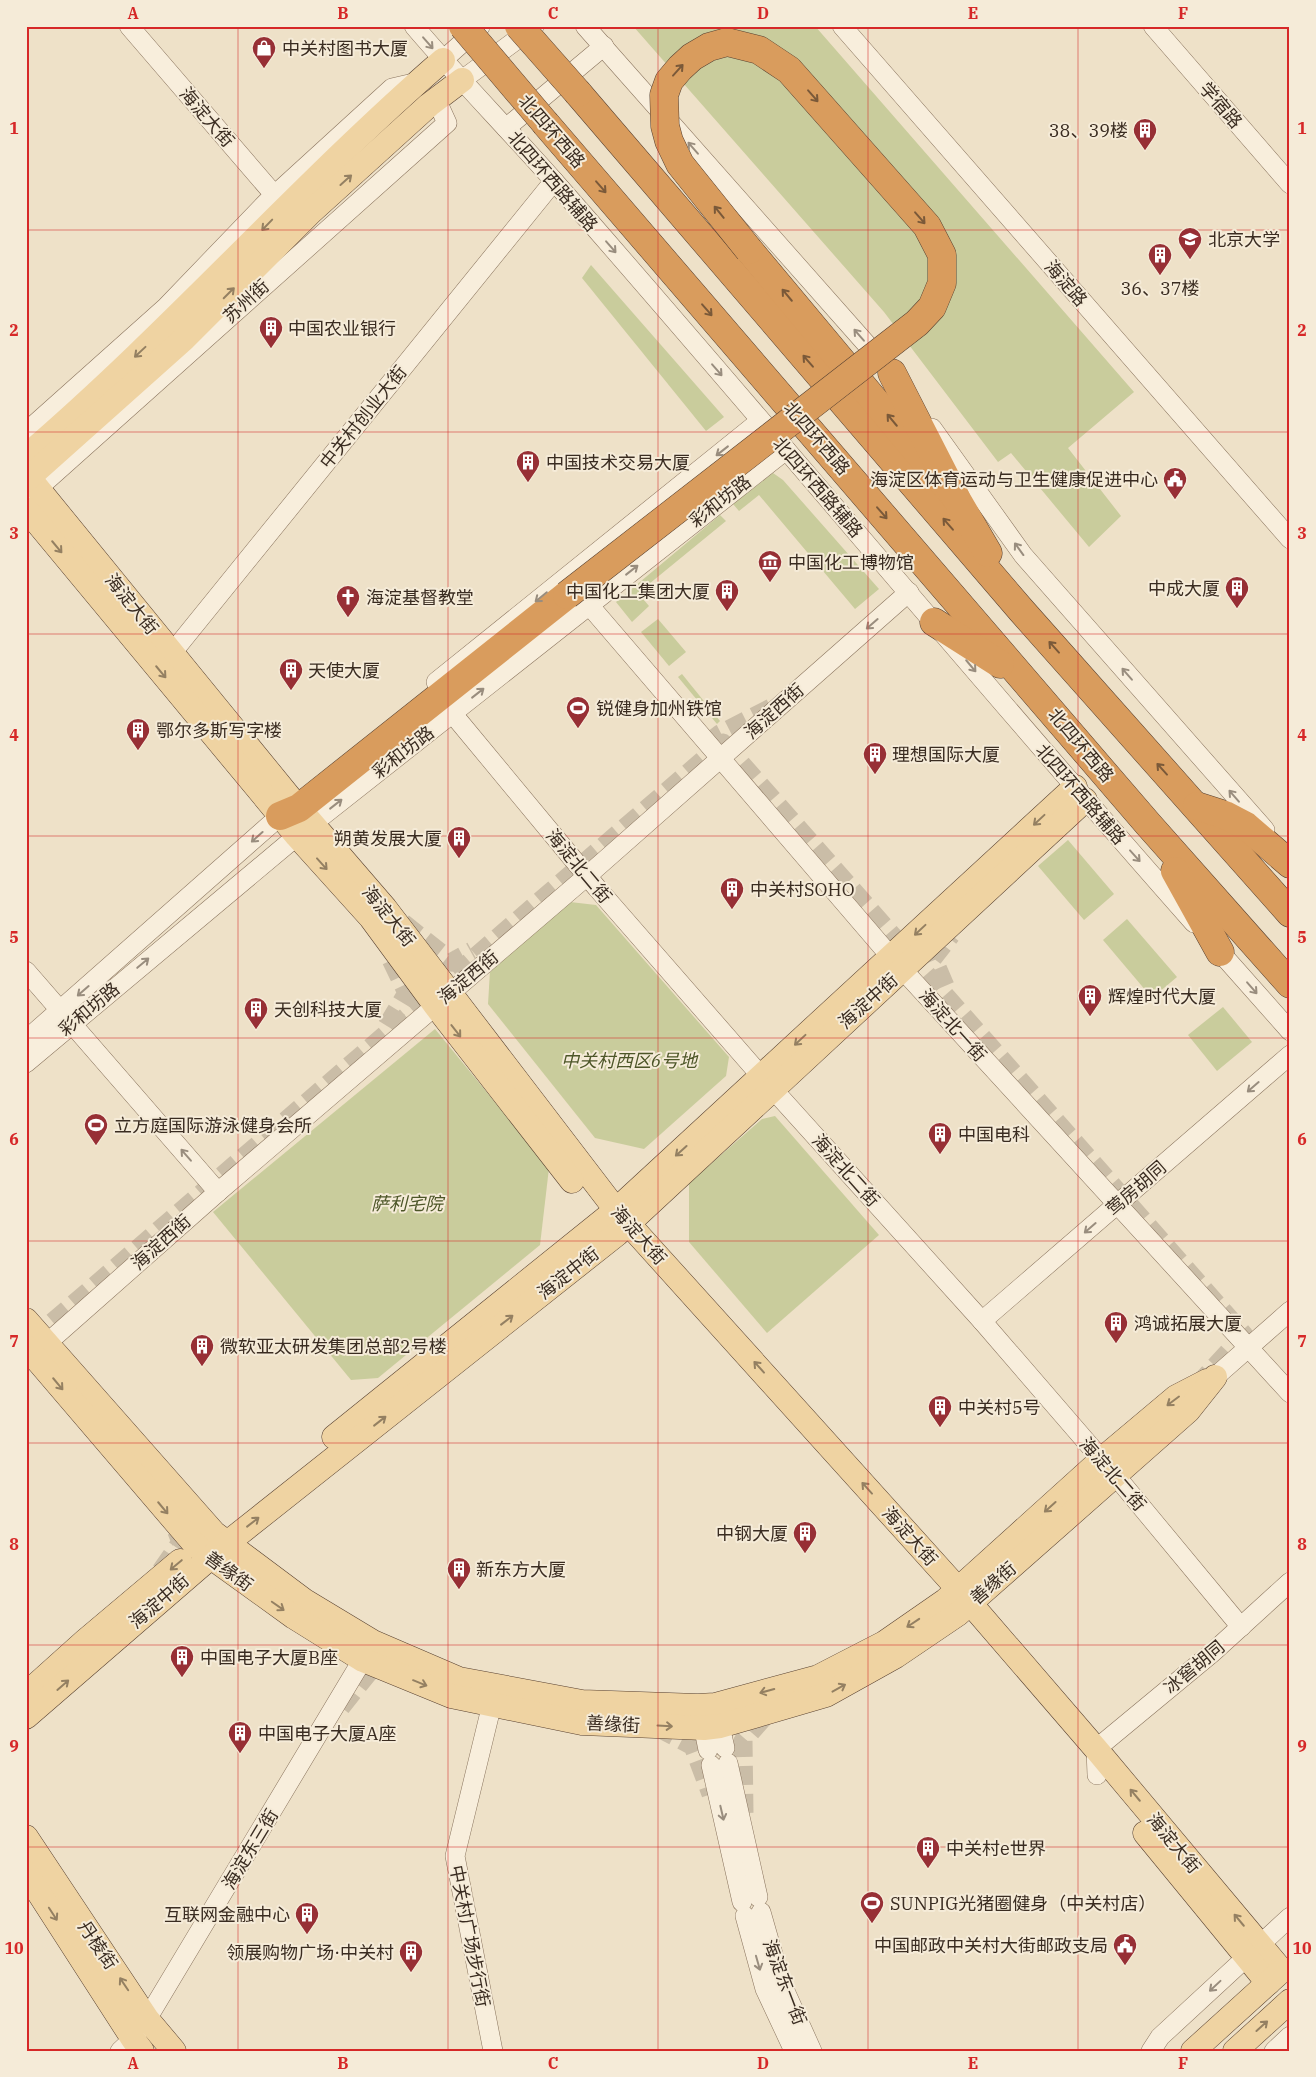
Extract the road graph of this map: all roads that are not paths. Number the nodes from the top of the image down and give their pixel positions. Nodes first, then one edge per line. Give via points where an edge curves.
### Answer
1 (129, 26) edge
2 (414, 26) edge
3 (463, 26) edge
4 (481, 26) edge
5 (519, 26) edge
6 (534, 26) edge
7 (584, 26) edge
8 (842, 26) edge
9 (1153, 26) edge
10 (604, 46) junction
11 (443, 60) junction
12 (462, 80) junction
13 (506, 128) junction
14 (554, 181) junction
15 (1290, 184) edge
16 (280, 202) junction
17 (892, 373) junction
18 (754, 426) junction
19 (26, 432) edge
20 (778, 455) junction
21 (29, 479) edge
22 (956, 498) junction
23 (26, 509) edge
24 (1290, 539) edge
25 (909, 592) junction
26 (578, 600) junction
27 (1022, 610) junction
28 (934, 622) junction
29 (172, 653) junction
30 (1026, 681) junction
31 (452, 713) junction
32 (720, 759) junction
33 (1080, 794) junction
34 (1195, 805) junction
35 (296, 817) junction
36 (1148, 824) junction
37 (1290, 859) edge
38 (1290, 864) edge
39 (587, 876) junction
40 (1290, 913) edge
41 (1220, 952) junction
42 (897, 964) junction
43 (26, 971) edge
44 (1290, 984) edge
45 (442, 999) junction
46 (66, 1017) junction
47 (1290, 1031) edge
48 (26, 1040) edge
49 (1290, 1056) edge
50 (26, 1063) edge
51 (767, 1082) junction
52 (218, 1192) junction
53 (1116, 1205) junction
54 (616, 1222) junction
55 (1290, 1310) edge
56 (26, 1320) edge
57 (982, 1321) junction
58 (1248, 1347) junction
59 (33, 1351) edge
60 (1215, 1377) joint
61 (1290, 1393) edge
62 (1108, 1468) junction
63 (211, 1546) junction
64 (1290, 1582) edge
65 (958, 1602) junction
66 (1241, 1627) junction
67 (368, 1651) junction
68 (26, 1694) edge
69 (492, 1704) junction
70 (26, 1717) edge
71 (714, 1736) junction
72 (1096, 1749) junction
73 (1098, 1775) junction
74 (26, 1836) edge
75 (26, 1873) edge
76 (752, 1907) junction
77 (1290, 1917) edge
78 (1253, 1951) junction
79 (1280, 1972) edge
80 (1290, 2001) edge
81 (147, 2019) junction
82 (1290, 2036) edge
83 (131, 2047) edge
84 (174, 2051) edge
85 (493, 2051) edge
86 (794, 2051) edge
87 (812, 2051) edge
88 (1151, 2051) edge
89 (1193, 2051) edge
90 (1235, 2051) edge
91 (1274, 2051) edge

1 - 16 street, 海淀大街
2 -> 11 street
3 -> 30 highway, 北四环西路, bridge
4 - 11 street
27 -> 5 highway, bridge
6 - 12 street
7 - 10 street
8 - 24 street, 海淀路
9 - 15 street, 学宿路
10 - 13 street
17 -> 10 street
11 - 12 street, 北四环西路辅路
11 - 16 main road, 苏州街
12 - 13 street, 北四环西路辅路
12 - 21 main road, 苏州街 via 436,99 312,211 184,339
13 - 14 street, 北四环西路辅路
14 -> 18 street, 北四环西路辅路
14 - 29 street, 中关村创业大街
16 - 19 street, 苏州街
16 -> 21 main road, 苏州街
17 - 22 highway
37 -> 17 street via 1023,555
18 - 20 street, 北四环西路辅路
18 -> 35 street, 彩和坊路
20 - 25 street, 北四环西路辅路
26 -> 20 street, 彩和坊路
21 - 29 main road, 海淀大街
22 -> 26 highway, bridge via 749,250 680,164 665,126 664,95 669,81 692,57 727,42 759,50 801,81 927,226 942,255 942,283 932,307 917,323
22 - 27 highway
23 -> 35 main road, 海淀大街
25 - 28 street, 北四环西路辅路
25 -> 32 street, 海淀西街
31 -> 26 street, 彩和坊路
26 - 32 street, 海淀北一街
26 - 35 highway
34 -> 27 highway
28 - 30 highway
28 -> 33 street, 北四环西路辅路
29 - 35 main road, 海淀大街
30 - 36 highway, 北四环西路
35 -> 31 street, 彩和坊路
31 - 39 street, 海淀北二街
32 - 39 street, 海淀西街
32 - 42 street, 海淀北一街
33 -> 41 street, 北四环西路辅路
33 - 42 main road, 海淀中街
34 - 38 highway via 1246,826
34 - 40 highway
35 - 45 main road, 海淀大街 via 385,908
35 -> 46 street, 彩和坊路
46 -> 35 street, 彩和坊路
36 - 41 highway
36 - 44 highway, 北四环西路
39 - 45 street, 海淀西街
39 - 51 street, 海淀北二街
41 -> 47 street, 北四环西路辅路
42 - 51 main road, 海淀中街
42 - 53 street, 海淀北一街
43 - 46 street
45 - 52 street, 海淀西街
45 - 54 main road, 海淀大街
46 - 48 street, 彩和坊路
46 - 50 street, 彩和坊路
52 -> 46 street
49 -> 53 street, 莺房胡同
51 - 54 main road, 海淀中街
51 - 57 street, 海淀北二街
52 - 59 street, 海淀西街
53 -> 57 street, 莺房胡同
53 - 58 street, 海淀北一街
54 - 63 main road, 海淀中街
54 - 65 main road, 海淀大街
55 - 58 street, 善缘街
56 - 59 main road, 善缘街
57 - 62 street, 海淀北二街
58 - 60 street, 善缘街
58 - 61 street, 海淀北一街
59 - 63 main road, 善缘街
60 - 62 main road, 善缘街 via 1188,1411
62 - 65 main road, 善缘街
62 - 66 street, 海淀北二街
63 - 67 main road, 善缘街 via 294,1617
63 -> 68 main road, 海淀中街 via 85,1641
70 -> 63 main road, 海淀中街
64 - 66 street, 冰窖胡同
65 - 71 main road, 善缘街 via 896,1656 826,1695
65 - 72 main road, 海淀大街
65 - 73 main road, 海淀大街
66 - 72 street, 冰窖胡同
67 -> 69 main road, 善缘街 via 451,1696
67 - 71 main road, 善缘街 via 459,1679 582,1702
67 - 81 street, 海淀东三街
69 -> 71 main road, 善缘街 via 582,1723
69 - 85 street, 中关村广场步行街 via 455,1856
71 - 76 street, 海淀东一街
72 - 73 street
78 -> 72 main road, 海淀大街
73 - 78 main road, 海淀大街
81 -> 74 main road, 丹棱街
75 -> 83 main road, 丹棱街
76 -> 86 street, 海淀东一街 via 765,1988
76 - 87 street, 海淀东一街
77 - 78 street
78 - 79 main road, 海淀大街
78 -> 88 street via 1160,2037
79 - 89 main road
90 -> 80 main road
81 - 83 street, 海淀东三街
81 - 84 main road, 丹棱街
82 - 91 street

